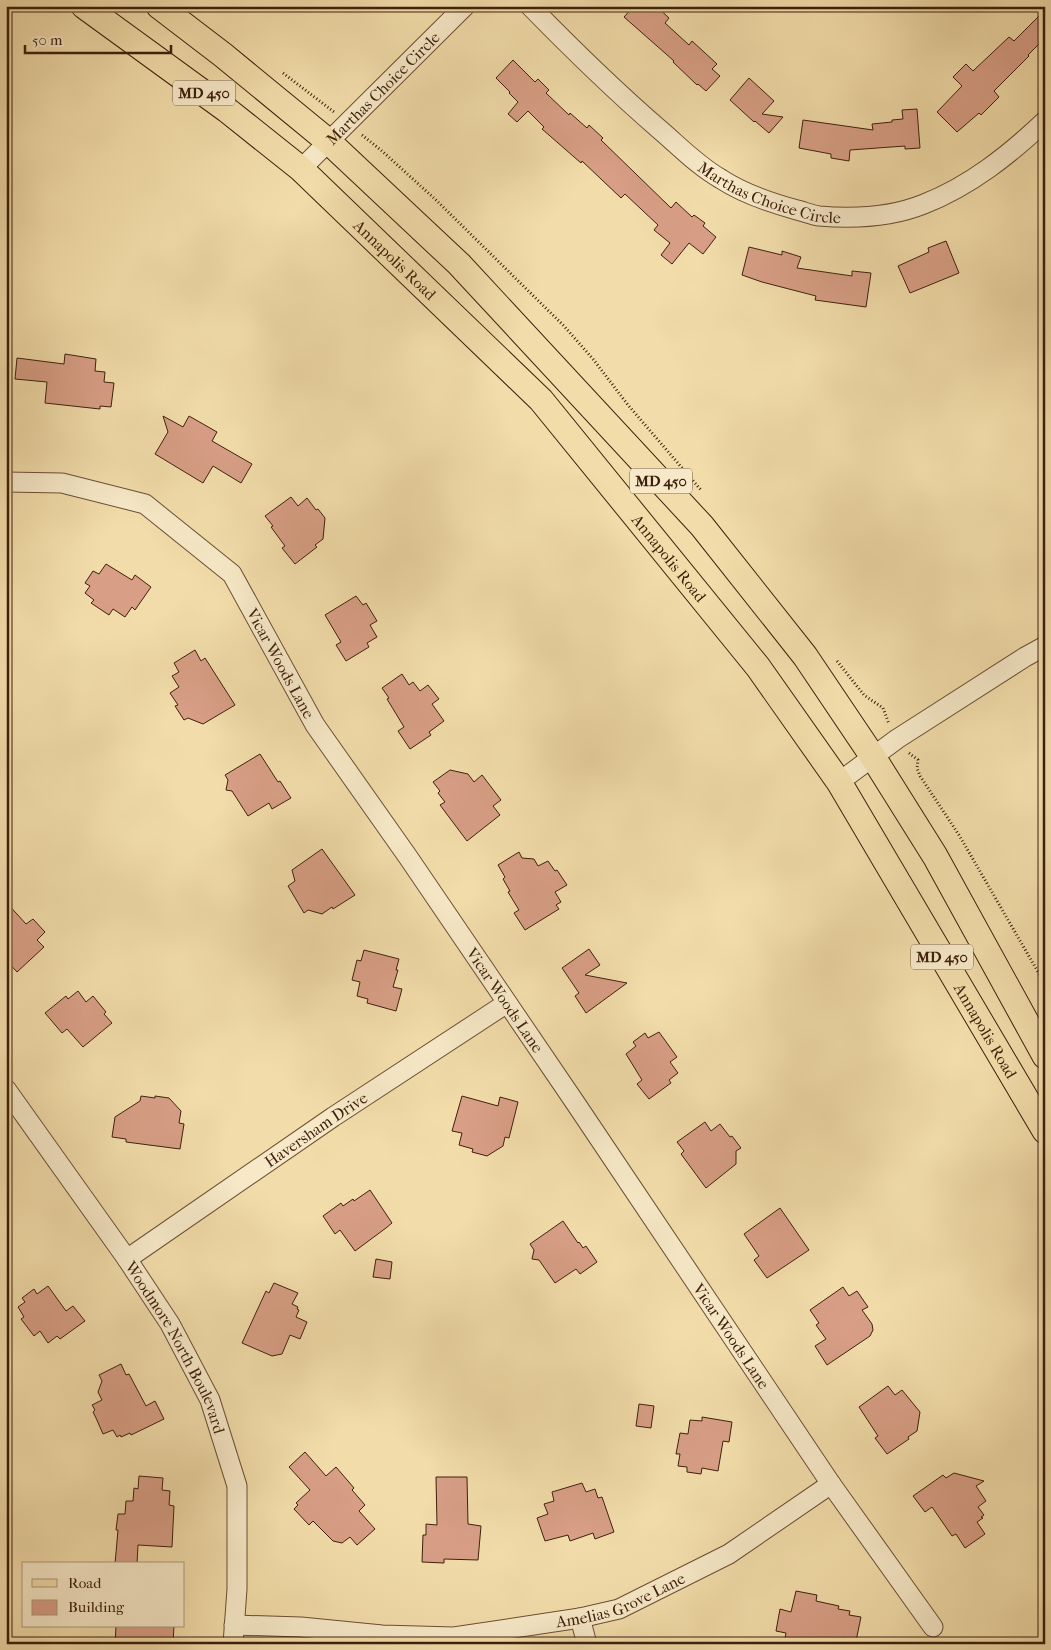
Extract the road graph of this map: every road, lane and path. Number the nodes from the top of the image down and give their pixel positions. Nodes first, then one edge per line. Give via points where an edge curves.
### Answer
1 (84, 6) edge
2 (158, 6) edge
3 (465, 6) edge
4 (530, 6) edge
5 (1045, 121) edge
6 (329, 142) junction
7 (301, 169) junction
8 (6, 482) edge
9 (1045, 646) edge
10 (873, 757) junction
11 (839, 782) junction
12 (507, 1003) junction
13 (1045, 1056) edge
14 (6, 1090) edge
15 (1045, 1132) edge
16 (127, 1259) junction
17 (831, 1484) junction
18 (580, 1618) junction
19 (933, 1627) dead end
20 (234, 1634) edge
21 (588, 1644) edge

1 - 7 main road, Annapolis Road / MD 450 via 227,110
2 - 6 main road, MD 450
3 - 6 street, Marthas Choice Circle
4 - 5 street, Marthas Choice Circle via 640,112 720,179 763,200 818,216 866,218 923,205 981,174
6 - 7 street, Marthas Choice Circle
6 - 10 main road, MD 450 via 459,264 702,526 805,656
7 - 11 main road, Annapolis Road / MD 450 via 541,400 758,667
8 - 12 street, Vicar Woods Lane via 62,483 145,504 232,574 316,725
9 - 10 street
10 - 11 street
10 - 13 main road, MD 450 via 935,856
11 - 15 main road, Annapolis Road / MD 450
12 - 16 street, Haversham Drive via 333,1117
12 - 17 street, Vicar Woods Lane
14 - 16 street, Woodmore North Boulevard
16 - 20 street, Woodmore North Boulevard via 170,1324 210,1400 237,1486
17 - 18 street, Amelias Grove Lane via 729,1554 618,1609
17 - 19 street, Vicar Woods Lane
18 - 20 street, Amelias Grove Lane via 454,1637 382,1636 301,1627
18 - 21 street

